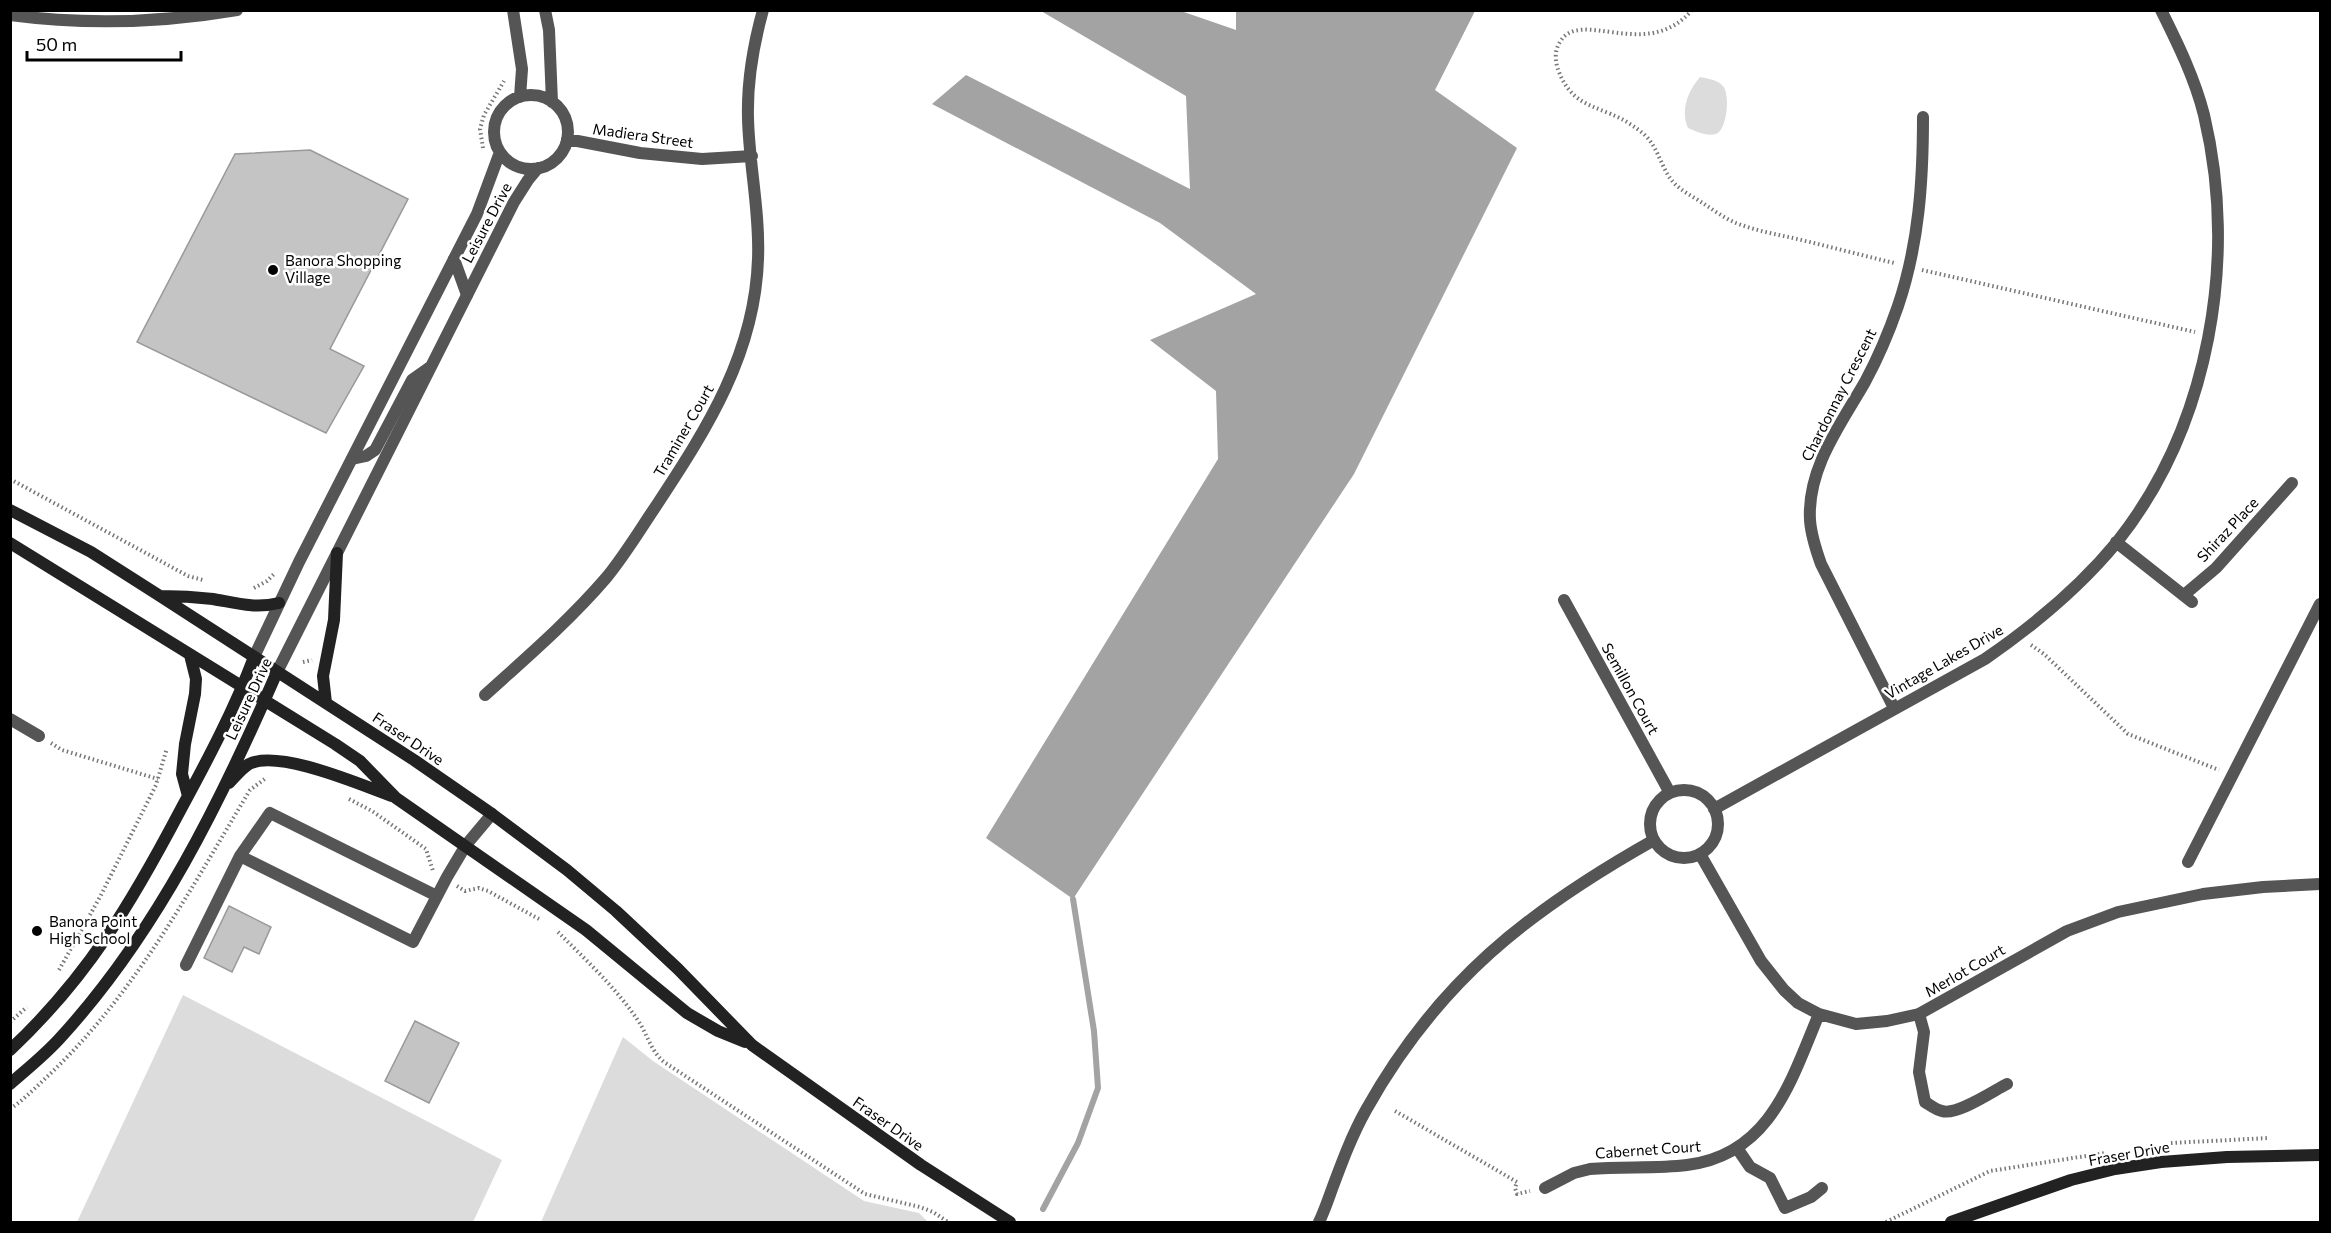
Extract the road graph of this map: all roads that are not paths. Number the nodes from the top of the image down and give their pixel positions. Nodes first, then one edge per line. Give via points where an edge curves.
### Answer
1 (237, 10) edge
2 (513, 10) edge
3 (545, 10) edge
4 (763, 10) edge
5 (2161, 10) edge
6 (10, 15) edge
7 (520, 97) junction
8 (552, 102) junction
9 (1923, 117) dead end
10 (567, 138) junction
11 (500, 152) junction
12 (752, 156) junction
13 (538, 168) junction
14 (454, 260) junction
15 (466, 295) junction
16 (429, 368) junction
17 (352, 459) junction
18 (2292, 483) dead end
19 (10, 510) edge
20 (2116, 542) junction
21 (10, 543) edge
22 (337, 554) junction
23 (160, 596) junction
24 (1564, 600) dead end
25 (279, 603) junction
26 (2320, 604) edge
27 (190, 655) junction
28 (254, 657) junction
29 (277, 672) junction
30 (243, 687) junction
31 (485, 695) dead end
32 (265, 700) junction
33 (326, 703) junction
34 (1894, 708) junction
35 (10, 719) edge
36 (39, 736) road end
37 (221, 791) junction
38 (1670, 793) junction
39 (188, 796) junction
40 (396, 798) junction
41 (1714, 809) junction
42 (492, 814) junction
43 (1654, 840) junction
44 (466, 845) junction
45 (1700, 854) junction
46 (240, 856) junction
47 (2188, 862) dead end
48 (2320, 884) edge
49 (437, 896) junction
50 (186, 965) dead end
51 (1819, 1014) junction
52 (1919, 1014) junction
53 (752, 1045) junction
54 (10, 1050) edge
55 (10, 1084) edge
56 (2007, 1084) dead end
57 (1737, 1148) junction
58 (2320, 1155) edge
59 (1545, 1188) road end
60 (1822, 1188) dead end
61 (1010, 1222) edge
62 (1319, 1222) edge
63 (1951, 1222) edge

1 - 6 street via 116,22
2 - 7 street via 522,69
3 - 8 street
4 - 12 street, Traminer Court via 749,85
5 - 20 street, Vintage Lakes Drive via 2189,69 2211,152 2218,235 2216,288 2200,372 2171,451 2153,487
7 - 8 street via 531,95
7 - 11 street, Leisure Drive via 502,109 497,119 495,141
8 - 10 street via 565,118
9 - 34 street, Chardonnay Crescent via 1920,202 1910,267 1877,357 1823,456 1810,519 1821,564
10 - 12 street, Madiera Street via 702,159
10 - 13 street, Leisure Drive via 557,158
11 - 13 street, Leisure Drive via 516,166
11 - 14 street, Leisure Drive via 488,189
12 - 31 street, Traminer Court via 758,223 756,289 743,344 718,407 607,576 560,627
13 - 15 street, Leisure Drive via 516,198
14 - 15 street, Leisure Drive
14 - 17 street, Leisure Drive
15 - 16 street, Leisure Drive
16 - 17 street via 412,380 375,450
16 - 22 street, Leisure Drive
17 - 25 street, Leisure Drive
18 - 20 street, Shiraz Place via 2188,598
19 - 23 street, Fraser Drive via 82,547
20 - 34 street, Vintage Lakes Drive via 2079,582 2018,636 1985,659
21 - 27 street, Fraser Drive
22 - 29 street, Leisure Drive
22 - 33 street via 334,620 323,676
23 - 25 street via 190,596 263,607
23 - 28 street, Fraser Drive
24 - 38 street, Semillon Court
25 - 28 street, Leisure Drive
26 - 47 street
27 - 30 street, Fraser Drive
27 - 39 street via 196,679 182,774
28 - 29 street, Fraser Drive
28 - 30 street, Leisure Drive
29 - 32 street, Leisure Drive
29 - 33 street, Fraser Drive
30 - 32 street, Fraser Drive
30 - 39 street, Leisure Drive
32 - 37 street, Leisure Drive
32 - 40 street, Fraser Drive via 360,761
33 - 42 street, Fraser Drive
34 - 41 street, Vintage Lakes Drive
35 - 36 street
37 - 40 street via 248,765 274,759
37 - 55 street, Leisure Drive via 169,888 115,972 60,1039
38 - 41 street via 1695,792
38 - 43 street via 1651,813
39 - 54 street, Leisure Drive via 107,938 57,1003
40 - 44 street, Fraser Drive
41 - 45 street via 1716,834
42 - 44 street
42 - 53 street, Fraser Drive via 616,911
43 - 45 street via 1674,857
43 - 62 street via 1537,913 1480,961 1434,1009 1365,1111
44 - 49 street
44 - 53 street, Fraser Drive via 586,930 687,1013
45 - 51 street, Merlot Court via 1772,976 1798,1003
46 - 49 street via 270,813
46 - 49 street via 413,942
46 - 50 street
48 - 52 street, Merlot Court via 2203,894 2103,917 2048,941
51 - 52 street, Merlot Court via 1856,1024
51 - 57 street, Cabernet Court via 1775,1111 1757,1133
52 - 56 street via 1924,1032 1919,1072 1925,1102 1949,1112
53 - 61 street, Fraser Drive via 921,1165
57 - 59 street, Cabernet Court via 1690,1165 1590,1169
57 - 60 street via 1750,1167 1770,1178 1785,1208
58 - 63 street, Fraser Drive via 2227,1157 2115,1169 2071,1180

